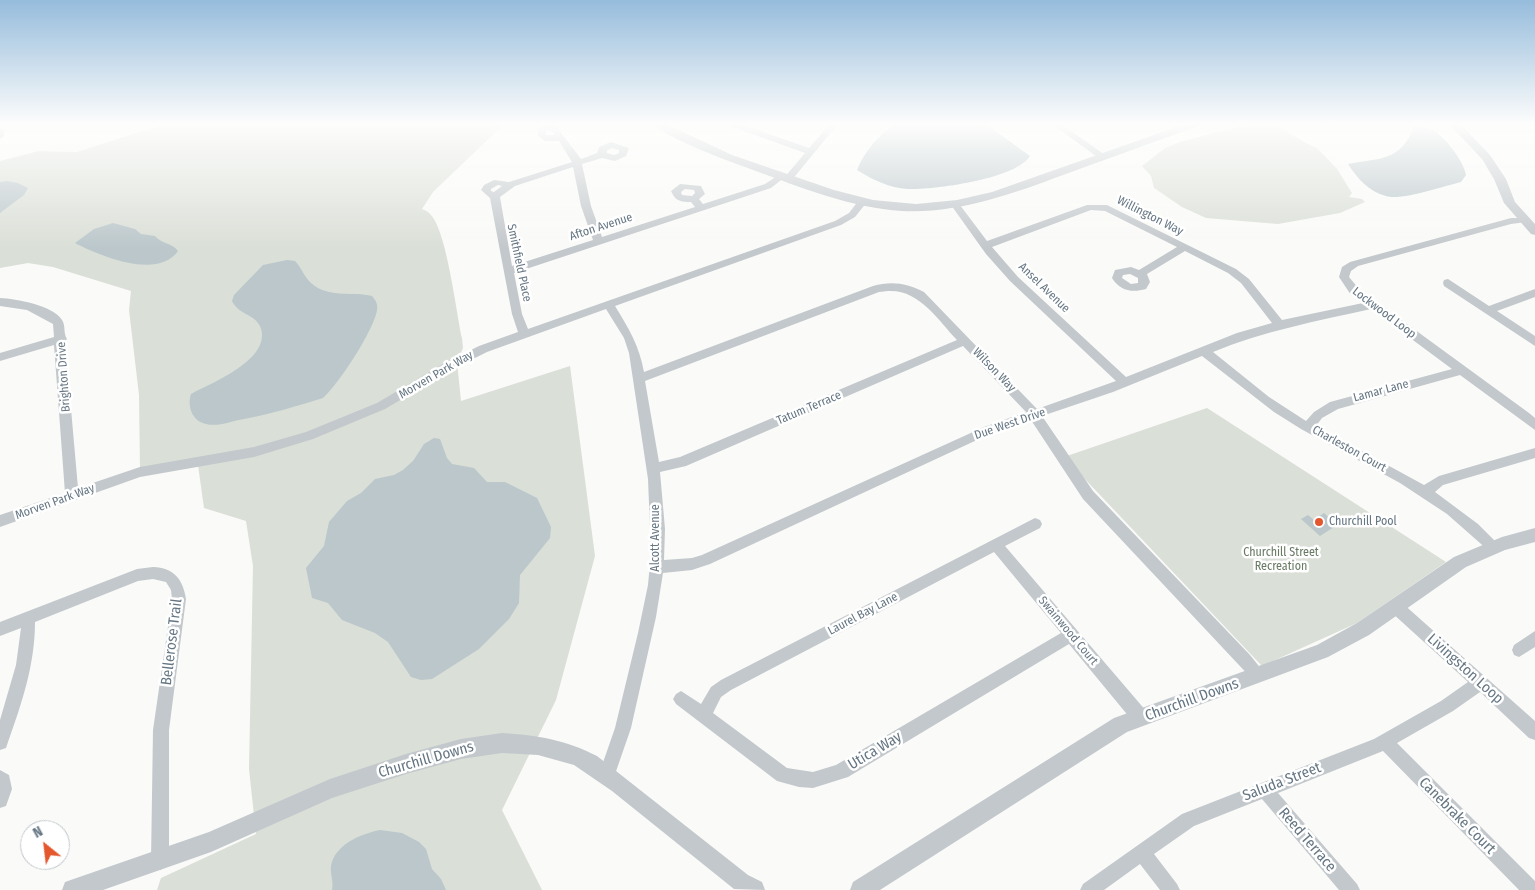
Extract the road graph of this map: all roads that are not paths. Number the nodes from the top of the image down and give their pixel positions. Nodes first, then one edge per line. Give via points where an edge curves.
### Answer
1 (573, 166) edge
2 (578, 166) edge
3 (749, 166) edge
4 (796, 166) edge
5 (1080, 166) edge
6 (1491, 166) edge
7 (784, 178) junction
8 (694, 199) dead end
9 (862, 202) junction
10 (954, 203) junction
11 (701, 208) junction
12 (1523, 220) junction
13 (1535, 231) edge
14 (598, 241) junction
15 (985, 245) junction
16 (1184, 248) junction
17 (508, 271) junction
18 (1140, 274) dead end
19 (1448, 283) dead end
20 (1535, 293) edge
21 (0, 302) edge
22 (608, 304) junction
23 (1372, 305) junction
24 (1488, 310) junction
25 (1280, 325) junction
26 (524, 334) junction
27 (61, 339) junction
28 (965, 341) junction
29 (1535, 342) edge
30 (1204, 351) junction
31 (0, 357) edge
32 (1462, 370) junction
33 (638, 378) junction
34 (1125, 383) junction
35 (1035, 414) junction
36 (1535, 425) edge
37 (1308, 427) junction
38 (1535, 453) edge
39 (652, 469) junction
40 (1425, 492) junction
41 (72, 496) junction
42 (0, 521) edge
43 (1035, 524) dead end
44 (1535, 535) edge
45 (995, 544) junction
46 (1494, 548) junction
47 (657, 566) junction
48 (1396, 607) junction
49 (28, 618) junction
50 (0, 629) edge
51 (1071, 635) junction
52 (1535, 638) edge
53 (1519, 650) dead end
54 (1258, 676) junction
55 (1480, 683) junction
56 (681, 699) dead end
57 (703, 717) junction
58 (1141, 718) junction
59 (1535, 732) edge
60 (1385, 741) junction
61 (0, 742) edge
62 (606, 774) junction
63 (0, 778) edge
64 (1264, 789) junction
65 (0, 800) edge
66 (1142, 853) junction
67 (160, 861) junction
68 (73, 890) edge
69 (754, 890) edge
70 (861, 890) edge
71 (1089, 890) edge
72 (1171, 890) edge
73 (1351, 890) edge
74 (1531, 890) edge

1 - 17 street, Smithfield Place via 503,188 494,197
2 - 14 street via 586,206
3 - 7 street
4 - 7 street
5 - 10 street via 1011,191
6 - 12 street via 1510,203
7 - 9 street
7 - 11 street, Afton Avenue
8 - 11 street
9 - 10 street via 916,208
9 - 22 street, Morven Park Way via 852,215 838,223
10 - 15 street, Ansel Avenue
11 - 14 street, Afton Avenue
12 - 13 street
12 - 23 street, Lockwood Loop via 1349,266 1344,273 1346,283
14 - 17 street, Afton Avenue
15 - 16 street, Willington Way via 1097,207 1115,211
15 - 34 street, Ansel Avenue via 1029,295
16 - 18 street
16 - 25 street, Willington Way via 1239,276
17 - 26 street, Smithfield Place
19 - 24 street
20 - 24 street
21 - 27 street, Brighton Drive via 18,303 53,318 58,322
22 - 26 street, Morven Park Way
22 - 33 street, Alcott Avenue via 632,345
23 - 25 street, Due West Drive
23 - 32 street, Lockwood Loop
24 - 29 street
25 - 30 street, Due West Drive
26 - 41 street, Morven Park Way via 464,357 381,406 309,436 254,452 140,472
27 - 31 street
27 - 41 street, Brighton Drive
28 - 33 street, Wilson Way via 920,295 911,289 888,286
28 - 35 street, Wilson Way
28 - 39 street, Tatum Terrace via 682,462
30 - 34 street, Due West Drive
30 - 37 street, Charleston Court via 1253,391
32 - 36 street, Lockwood Loop
32 - 37 street, Lamar Lane via 1334,404
33 - 39 street, Alcott Avenue
34 - 35 street, Due West Drive
35 - 47 street, Due West Drive via 967,439 705,560
35 - 54 street, Wilson Way via 1088,495
37 - 40 street, Charleston Court
38 - 40 street via 1439,481
39 - 47 street, Alcott Avenue via 658,519
40 - 46 street, Charleston Court via 1473,527
41 - 42 street, Morven Park Way
43 - 45 street, Laurel Bay Lane
44 - 46 street, Churchill Downs
45 - 51 street, Swainwood Court
45 - 57 street, Laurel Bay Lane via 726,686 716,692
46 - 48 street, Churchill Downs via 1460,562
47 - 62 street, Alcott Avenue via 644,639 619,743
48 - 54 street, Churchill Downs via 1342,642
48 - 55 street, Livingston Loop
49 - 50 street, Bellerose Trail
49 - 61 street via 26,655
49 - 67 street, Bellerose Trail via 137,575 167,575 176,584 179,599 159,754
51 - 57 street, Utica Way via 826,778 812,781 783,775
51 - 58 street, Swainwood Court
52 - 53 street
54 - 58 street, Churchill Downs
55 - 59 street, Livingston Loop
55 - 60 street, Saluda Street
56 - 57 street, Utica Way
58 - 70 street, Churchill Downs via 1106,733
60 - 64 street, Saluda Street
60 - 74 street, Canebrake Court
62 - 67 street, Churchill Downs via 577,756 560,750 520,743 482,744 330,789
62 - 69 street, Churchill Downs
63 - 65 street via 4,789
64 - 66 street, Saluda Street via 1188,820
64 - 73 street, Reed Terrace
66 - 71 street, Saluda Street
66 - 72 street
67 - 68 street, Churchill Downs

